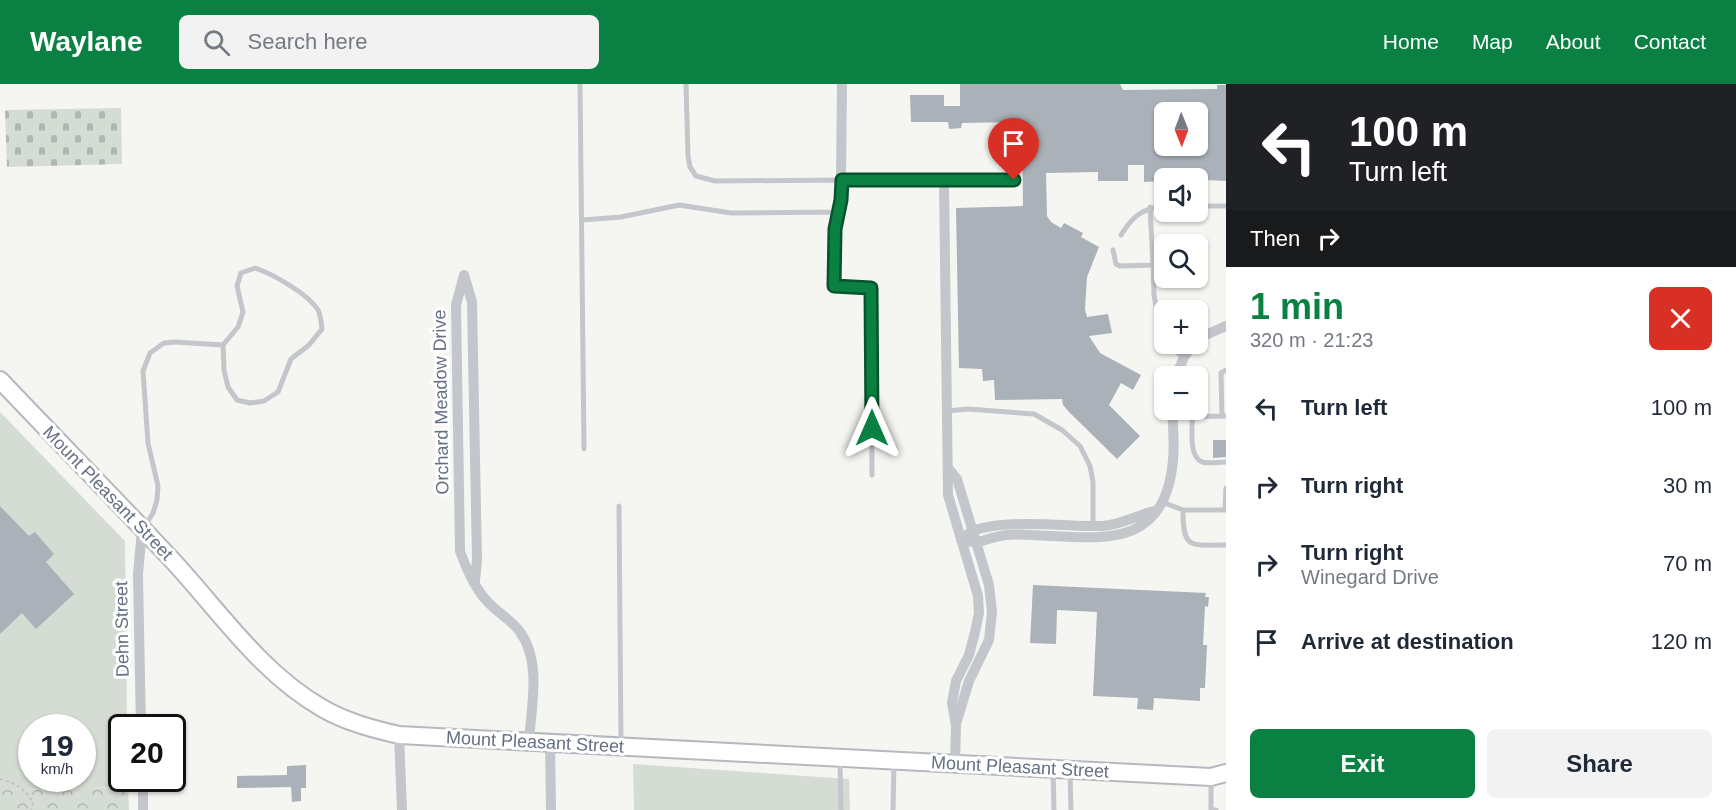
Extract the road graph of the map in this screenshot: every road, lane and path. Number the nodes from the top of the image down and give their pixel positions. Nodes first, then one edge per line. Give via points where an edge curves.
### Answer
1 (580, 84) edge
2 (686, 84) edge
3 (842, 84) edge
4 (842, 180) junction
5 (944, 180) junction
6 (1014, 180) dead end
7 (1208, 206) edge
8 (1226, 206) edge
9 (1150, 207) junction
10 (1154, 207) edge
11 (838, 212) junction
12 (582, 220) junction
13 (1120, 235) dead end
14 (1113, 250) dead end
15 (1153, 265) junction
16 (1226, 326) edge
17 (1208, 334) edge
18 (223, 345) junction
19 (1186, 354) edge
20 (1184, 357) junction
21 (1180, 366) edge
22 (1226, 370) edge
23 (0, 380) edge
24 (948, 411) junction
25 (1208, 416) edge
26 (1224, 416) edge
27 (1173, 420) edge
28 (1192, 420) edge
29 (584, 449) dead end
30 (1226, 462) edge
31 (948, 469) junction
32 (872, 475) dead end
33 (1226, 488) edge
34 (619, 506) dead end
35 (1160, 506) junction
36 (1183, 510) junction
37 (1225, 510) edge
38 (1094, 526) junction
39 (142, 530) junction
40 (973, 531) junction
41 (1094, 538) junction
42 (961, 540) junction
43 (976, 543) junction
44 (1226, 545) edge
45 (475, 581) junction
46 (141, 714) edge
47 (956, 725) junction
48 (399, 735) junction
49 (529, 742) junction
50 (550, 743) junction
51 (621, 746) junction
52 (840, 757) junction
53 (894, 760) junction
54 (955, 765) junction
55 (1053, 769) junction
56 (1070, 770) junction
57 (1219, 778) edge
58 (0, 779) edge
59 (142, 792) edge
60 (31, 810) edge
61 (143, 810) edge
62 (402, 810) edge
63 (551, 810) edge
64 (841, 810) edge
65 (893, 810) edge
66 (1054, 810) edge
67 (1071, 810) edge
68 (1206, 810) edge
69 (1211, 810) edge
70 (1216, 810) edge

1 - 12 lane
2 - 4 lane via 688,156 696,176 707,181
3 - 4 street
4 - 5 street
4 - 11 lane
5 - 6 street
5 - 24 street
7 - 8 lane
9 - 10 lane
9 - 13 lane via 1130,221
9 - 15 lane
11 - 12 lane via 730,213 679,205
11 - 32 lane via 834,286 871,288
12 - 29 lane
14 - 15 lane via 1113,258 1120,266
15 - 20 lane via 1162,343
16 - 17 street
18 - 18 lane via 228,387 237,400 264,401 278,392 291,359 322,329 319,312 311,301 269,272 255,268 241,273 237,286 243,312 238,327
18 - 39 lane via 174,342 150,352 143,372 148,443 158,486 153,513
19 - 20 street
20 - 21 street
22 - 26 lane via 1221,373
23 - 39 main road, Mount Pleasant Street
24 - 31 street
24 - 38 lane via 1034,414 1062,430 1080,446 1090,465
25 - 26 lane
27 - 35 street via 1170,482
28 - 30 lane via 1196,459 1203,463
31 - 40 street via 957,479
31 - 42 street via 948,495
33 - 37 lane
34 - 51 lane
35 - 36 lane
35 - 38 street via 1124,522
35 - 41 street via 1141,526
36 - 37 lane
36 - 44 lane via 1183,533 1190,542
38 - 40 street via 1041,524
38 - 41 lane
39 - 46 street, Dehn Street via 138,574
39 - 48 main road, Mount Pleasant Street via 248,647 299,692 350,721
40 - 42 street
40 - 43 street
41 - 43 street via 1018,535
42 - 43 street
42 - 47 street via 978,596 979,613 969,655 956,681 952,703
43 - 47 street via 989,585 989,640 969,681
45 - 45 street, Orchard Meadow Drive via 472,302 464,275 456,305 460,551
45 - 49 street, Orchard Meadow Drive via 485,599 521,632 530,654 533,676
47 - 54 street
48 - 49 main road, Mount Pleasant Street
48 - 62 street
49 - 50 main road, Mount Pleasant Street
50 - 51 main road, Mount Pleasant Street
50 - 63 street
51 - 52 main road, Mount Pleasant Street
52 - 53 main road, Mount Pleasant Street
52 - 64 lane
53 - 54 main road, Mount Pleasant Street
53 - 65 lane
54 - 55 main road, Mount Pleasant Street
55 - 56 main road, Mount Pleasant Street
55 - 66 lane
56 - 57 main road, Mount Pleasant Street
56 - 67 lane
57 - 69 lane
58 - 60 path via 15,782 29,796
59 - 61 street
68 - 69 lane
69 - 70 lane

